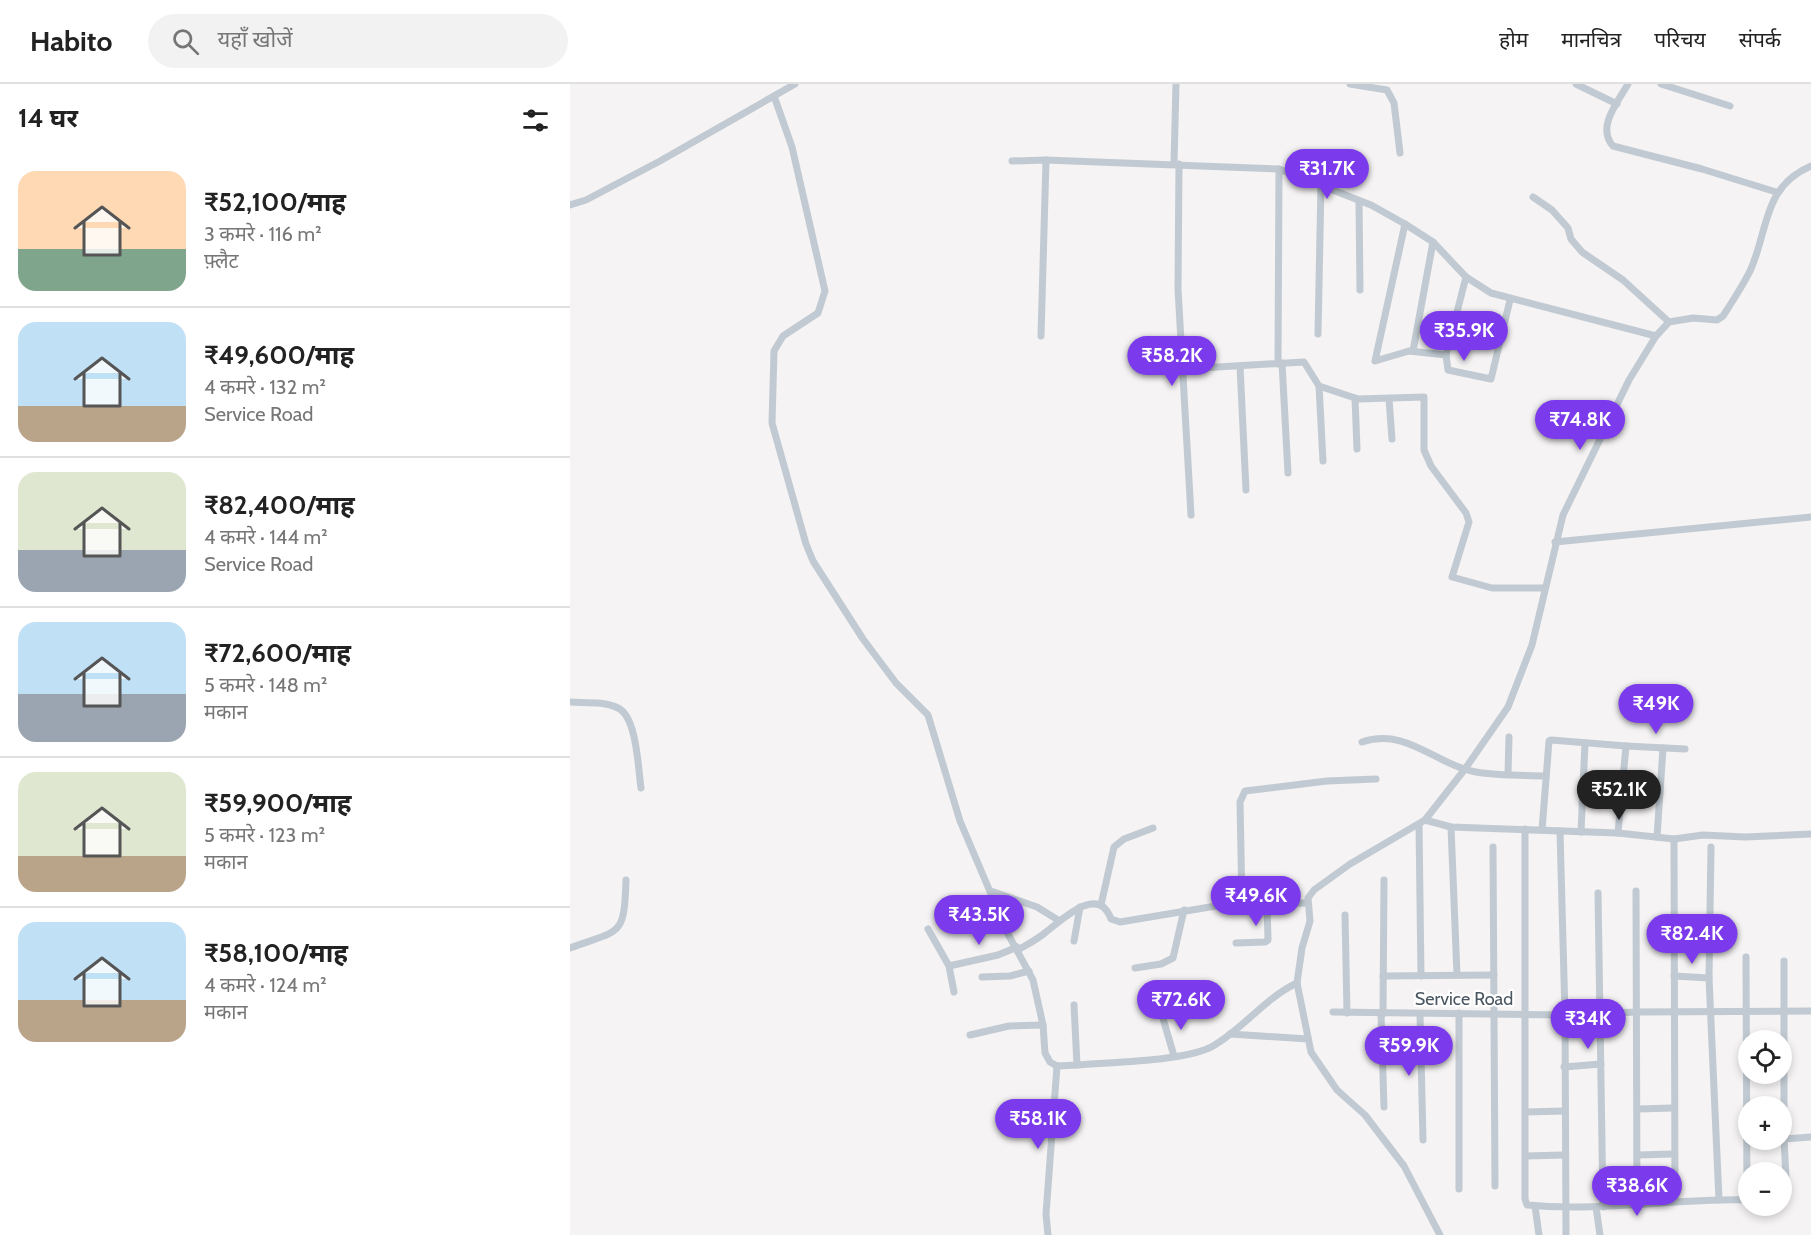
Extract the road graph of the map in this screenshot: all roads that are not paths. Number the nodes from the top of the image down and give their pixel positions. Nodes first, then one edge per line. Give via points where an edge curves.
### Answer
1 (795, 84) edge
2 (1176, 84) edge
3 (1350, 84) edge
4 (1576, 84) edge
5 (1628, 84) edge
6 (1661, 84) edge
7 (774, 96) junction
8 (1617, 104) junction
9 (1730, 106) dead end
10 (1400, 153) dead end
11 (1046, 160) junction
12 (1012, 161) dead end
13 (1176, 164) junction
14 (1811, 166) edge
15 (1279, 169) junction
16 (1322, 184) junction
17 (1776, 192) junction
18 (1533, 197) dead end
19 (1359, 201) junction
20 (570, 205) edge
21 (1405, 224) junction
22 (1433, 242) junction
23 (1466, 277) junction
24 (1360, 290) dead end
25 (1510, 300) junction
26 (1669, 322) junction
27 (1318, 334) dead end
28 (1041, 336) dead end
29 (1656, 336) junction
30 (1413, 351) junction
31 (1446, 355) junction
32 (1280, 364) junction
33 (1240, 366) junction
34 (1184, 369) junction
35 (1319, 387) junction
36 (1355, 398) junction
37 (1389, 399) junction
38 (1392, 439) dead end
39 (1357, 449) dead end
40 (1323, 461) dead end
41 (1288, 473) dead end
42 (1246, 490) dead end
43 (1191, 515) dead end
44 (1811, 517) edge
45 (1555, 542) junction
46 (1544, 588) junction
47 (570, 702) edge
48 (1509, 737) dead end
49 (1362, 742) dead end
50 (1585, 743) junction
51 (1626, 746) junction
52 (1664, 748) junction
53 (1685, 749) dead end
54 (1465, 769) junction
55 (1508, 774) junction
56 (1546, 776) junction
57 (1376, 779) dead end
58 (641, 788) dead end
59 (1422, 822) junction
60 (1451, 827) junction
61 (1153, 828) dead end
62 (1525, 829) junction
63 (1542, 830) junction
64 (1560, 831) junction
65 (1581, 832) junction
66 (1618, 833) junction
67 (1811, 834) edge
68 (1657, 837) junction
69 (1674, 839) junction
70 (1493, 847) dead end
71 (1711, 847) dead end
72 (626, 880) dead end
73 (1384, 880) dead end
74 (991, 891) junction
75 (1636, 891) dead end
76 (1598, 893) dead end
77 (1307, 903) junction
78 (1242, 904) junction
79 (1267, 904) junction
80 (1101, 905) junction
81 (1080, 907) junction
82 (1184, 910) junction
83 (1345, 915) dead end
84 (1058, 920) junction
85 (928, 929) dead end
86 (1074, 941) dead end
87 (1236, 944) dead end
88 (570, 948) edge
89 (1017, 949) junction
90 (1746, 957) dead end
91 (1784, 960) dead end
92 (950, 966) junction
93 (1135, 968) dead end
94 (1029, 971) junction
95 (1457, 975) junction
96 (1494, 975) junction
97 (1383, 976) junction
98 (1421, 976) junction
99 (1674, 976) junction
100 (982, 977) dead end
101 (1709, 978) junction
102 (1297, 983) junction
103 (954, 992) dead end
104 (1074, 1005) dead end
105 (1784, 1011) junction
106 (1811, 1011) edge
107 (1333, 1012) dead end
108 (1347, 1012) junction
109 (1495, 1012) junction
110 (1636, 1012) junction
111 (1675, 1012) junction
112 (1710, 1012) junction
113 (1748, 1012) junction
114 (1459, 1013) junction
115 (1599, 1013) junction
116 (1382, 1014) junction
117 (1420, 1014) junction
118 (1162, 1015) dead end
119 (1525, 1015) junction
120 (1565, 1015) junction
121 (1043, 1025) junction
122 (1229, 1034) junction
123 (970, 1035) dead end
124 (1308, 1039) junction
125 (1174, 1056) junction
126 (1601, 1064) junction
127 (1077, 1065) junction
128 (1057, 1066) junction
129 (1564, 1067) junction
130 (1784, 1096) edge
131 (1384, 1107) dead end
132 (1673, 1108) junction
133 (1637, 1109) junction
134 (1564, 1111) junction
135 (1526, 1112) junction
136 (1811, 1137) edge
137 (1792, 1138) edge
138 (1423, 1140) dead end
139 (1674, 1154) junction
140 (1564, 1155) junction
141 (1637, 1155) junction
142 (1526, 1156) junction
143 (1748, 1162) edge
144 (1495, 1185) dead end
145 (1458, 1189) dead end
146 (1675, 1200) junction
147 (1719, 1200) junction
148 (1738, 1200) edge
149 (1637, 1204) junction
150 (1536, 1206) junction
151 (1565, 1206) junction
152 (1600, 1207) junction
153 (1048, 1235) edge
154 (1440, 1235) edge
155 (1539, 1235) edge
156 (1566, 1235) edge
157 (1600, 1235) edge

1 - 7 street
2 - 13 street
3 - 10 street via 1387,90 1394,102
4 - 8 street
5 - 8 street
6 - 9 street
7 - 20 street via 660,161
7 - 74 street via 792,147 825,291 818,313 783,336 774,351 772,423 786,476 813,561 896,683 928,715 960,821
8 - 17 street via 1605,127 1613,146
11 - 12 street
11 - 13 street
11 - 28 street
13 - 15 street
13 - 34 street
14 - 17 street
15 - 16 street
15 - 32 street
16 - 19 street
16 - 27 street
17 - 26 street via 1749,273 1723,316 1717,320
18 - 26 street via 1552,210 1582,252 1623,280
19 - 21 street
19 - 24 street
21 - 22 street
21 - 30 street via 1375,361
22 - 23 street
22 - 30 street
23 - 25 street
23 - 31 street
25 - 29 street
25 - 31 street via 1491,379 1448,370
26 - 29 street
29 - 45 street via 1610,416 1570,498
30 - 31 street
32 - 33 street
32 - 35 street via 1304,362
32 - 41 street
33 - 34 street
33 - 42 street
34 - 43 street
35 - 36 street
35 - 40 street
36 - 37 street
36 - 39 street
37 - 38 street
37 - 46 street via 1424,397 1424,450 1431,466 1466,513 1468,522 1452,577 1492,588
44 - 45 street
45 - 46 street
46 - 54 street via 1532,645 1514,696
47 - 58 street via 615,706 624,712 632,729
48 - 55 street
49 - 54 street via 1385,737 1401,740
50 - 51 street
50 - 56 street via 1549,741
50 - 65 street
51 - 52 street
51 - 66 street
52 - 53 street
52 - 68 street
54 - 55 street
54 - 59 street
55 - 56 street
56 - 63 street
57 - 78 street via 1249,789 1243,793
59 - 60 street
59 - 77 street via 1341,870 1314,890
59 - 98 street
60 - 62 street
60 - 95 street
61 - 80 street via 1124,838 1114,847
62 - 63 street
62 - 119 street
63 - 64 street
64 - 65 street
64 - 120 street
65 - 66 street
66 - 68 street
67 - 69 street
68 - 69 street
69 - 99 street
70 - 96 street
71 - 101 street
72 - 88 street via 625,916 617,930
73 - 97 street
74 - 84 street via 1037,907
74 - 89 street
75 - 110 street
76 - 115 street
77 - 79 street
77 - 102 street via 1310,921
78 - 79 street
78 - 82 street
79 - 87 street via 1268,940
80 - 81 street
80 - 82 street via 1107,908 1111,919 1120,922
81 - 84 street
81 - 86 street
82 - 93 street via 1173,958
83 - 108 street
84 - 89 street
85 - 92 street
89 - 92 street
89 - 94 street
90 - 113 street
91 - 105 street
92 - 103 street
94 - 100 street
94 - 121 street
95 - 96 street
95 - 98 street
96 - 109 street
97 - 98 street
97 - 116 street
99 - 101 street
99 - 111 street
101 - 112 street
102 - 122 street via 1279,991
102 - 124 street
104 - 127 street
105 - 106 street, Service Road
105 - 113 street, Service Road
105 - 130 street
107 - 108 street, Service Road
108 - 116 street, Service Road
109 - 114 street, Service Road
109 - 119 street, Service Road
109 - 144 street
110 - 111 street, Service Road
110 - 115 street, Service Road
110 - 133 street
111 - 112 street, Service Road
111 - 132 street
112 - 113 street, Service Road
112 - 147 street
113 - 143 street
114 - 117 street, Service Road
114 - 145 street
115 - 120 street, Service Road
115 - 126 street
116 - 117 street, Service Road
116 - 131 street
117 - 138 street
118 - 125 street
119 - 120 street, Service Road
119 - 135 street
120 - 129 street
121 - 123 street via 1009,1026
121 - 128 street via 1045,1053
122 - 124 street
122 - 125 street via 1203,1052
124 - 154 street via 1325,1075 1365,1115 1404,1166
125 - 127 street
126 - 129 street
126 - 152 street
127 - 128 street
128 - 153 street via 1046,1214
129 - 134 street
132 - 133 street
132 - 139 street
133 - 141 street
134 - 135 street
134 - 140 street
135 - 142 street
136 - 137 street
139 - 141 street
139 - 146 street
140 - 142 street
140 - 151 street
141 - 149 street
142 - 150 street via 1525,1199 1527,1205
146 - 147 street
146 - 149 street
147 - 148 street
149 - 152 street
150 - 151 street
150 - 155 street
151 - 152 street
151 - 156 street
152 - 157 street

